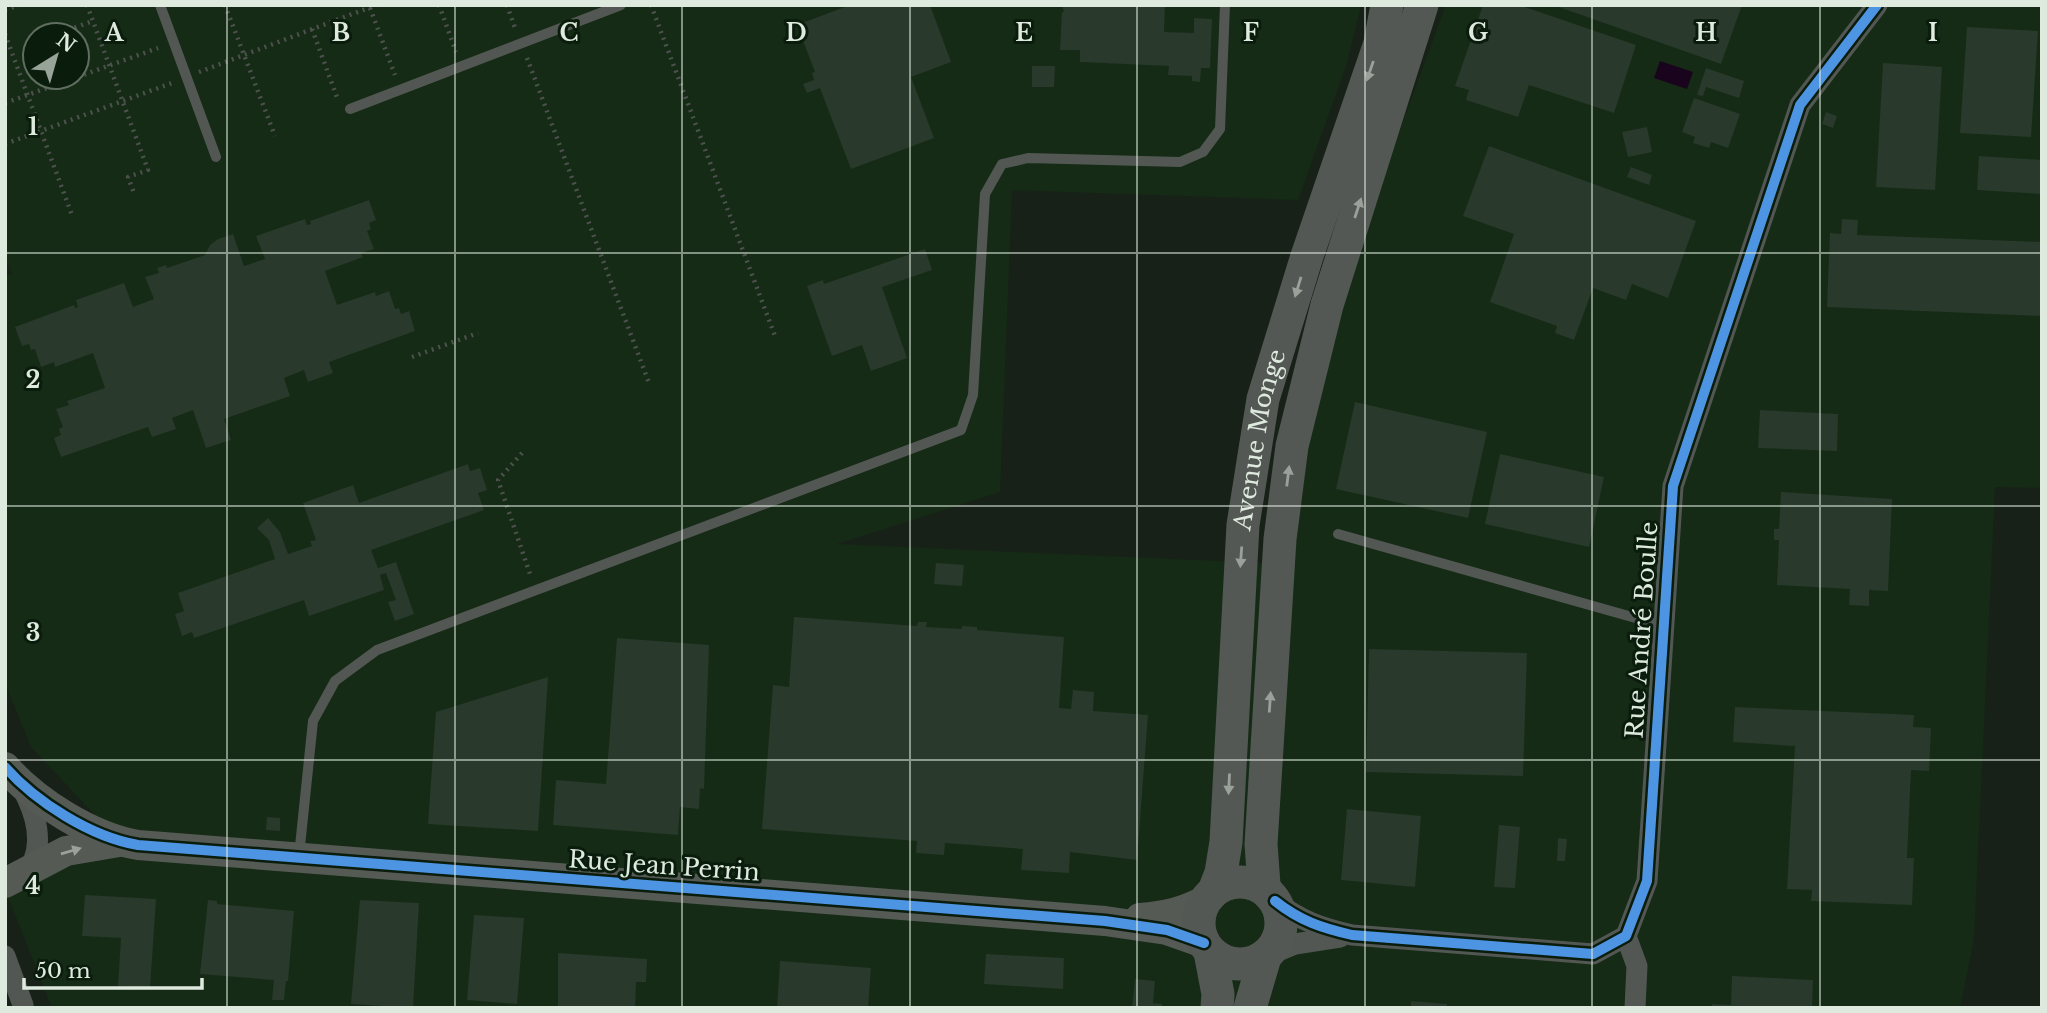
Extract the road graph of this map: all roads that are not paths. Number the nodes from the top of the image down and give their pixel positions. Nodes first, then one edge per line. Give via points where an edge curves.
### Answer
1 (160, 5) edge
2 (621, 5) edge
3 (1225, 5) edge
4 (1387, 5) edge
5 (1422, 5) edge
6 (1877, 5) edge
7 (346, 110) road end
8 (216, 157) dead end
9 (1338, 534) dead end
10 (1664, 626) junction
11 (13, 775) edge
12 (119, 842) junction
13 (298, 859) junction
14 (17, 878) edge
15 (1210, 895) junction
16 (1271, 896) junction
17 (1105, 921) junction
18 (1352, 935) junction
19 (1626, 936) junction
20 (1207, 948) junction
21 (5, 956) edge
22 (1266, 956) junction
23 (23, 1006) dead end
24 (1217, 1008) edge
25 (1250, 1008) edge
26 (1636, 1008) edge

1 - 8 lane
2 - 7 lane
3 - 13 lane via 1220,129 1203,152 1180,162 1028,158 1002,164 985,194 973,395 961,430 377,650 335,681 313,721
4 -> 15 main road, Avenue Monge via 1380,43 1263,399 1243,525 1226,842 1221,873
16 -> 5 main road, Avenue Monge via 1264,885 1261,845 1280,540 1292,446 1327,305
6 - 10 street, Rue André Boulle via 1800,105 1673,486
9 - 10 lane
10 - 19 street, Rue André Boulle via 1647,881
11 - 12 street via 43,802
11 - 14 street via 37,824 36,860
12 - 13 street, Rue Jean Perrin
14 -> 12 street via 66,851
13 - 17 street, Rue Jean Perrin
15 - 16 main road via 1241,881 1255,884
15 - 17 street, Rue Jean Perrin via 1188,910 1165,916
15 - 20 main road via 1198,921
16 - 18 street via 1290,913 1319,927
16 - 22 main road via 1281,914 1282,929
17 - 20 street, Rue Jean Perrin via 1167,930
18 - 19 street via 1593,954
18 - 22 street via 1296,944
19 - 26 street via 1637,966
20 - 22 main road via 1220,960 1243,965
20 - 24 main road
21 - 23 street
22 - 25 main road

